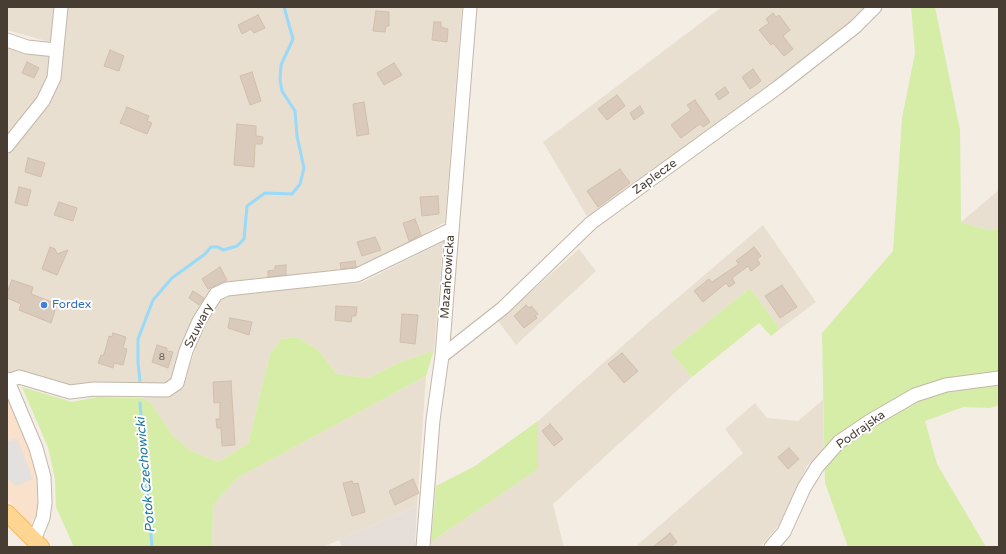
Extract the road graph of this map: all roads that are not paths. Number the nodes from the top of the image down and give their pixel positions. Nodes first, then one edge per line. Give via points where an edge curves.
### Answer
1 (61, 7) edge
2 (470, 7) edge
3 (875, 7) edge
4 (7, 40) edge
5 (56, 50) junction
6 (7, 146) edge
7 (452, 229) junction
8 (442, 356) junction
9 (999, 378) edge
10 (7, 380) edge
11 (7, 513) edge
12 (38, 544) edge
13 (423, 547) edge
14 (771, 547) edge

1 - 5 street
2 - 7 street, Mazańcowicka
3 - 8 street, Zaplecze via 855,27 776,88 592,223 503,308
4 - 5 street
5 - 6 street via 54,78 43,101
7 - 8 street, Mazańcowicka
7 - 10 street, Szuwary via 357,275 227,289 216,294 199,321 177,383 167,390 94,389 70,392 19,377
8 - 13 street, Mazańcowicka via 433,420
9 - 14 street, Podrajska via 946,385 915,395 839,442 804,488 784,532
10 - 12 street via 36,448 44,477 45,503
11 - 12 main road

